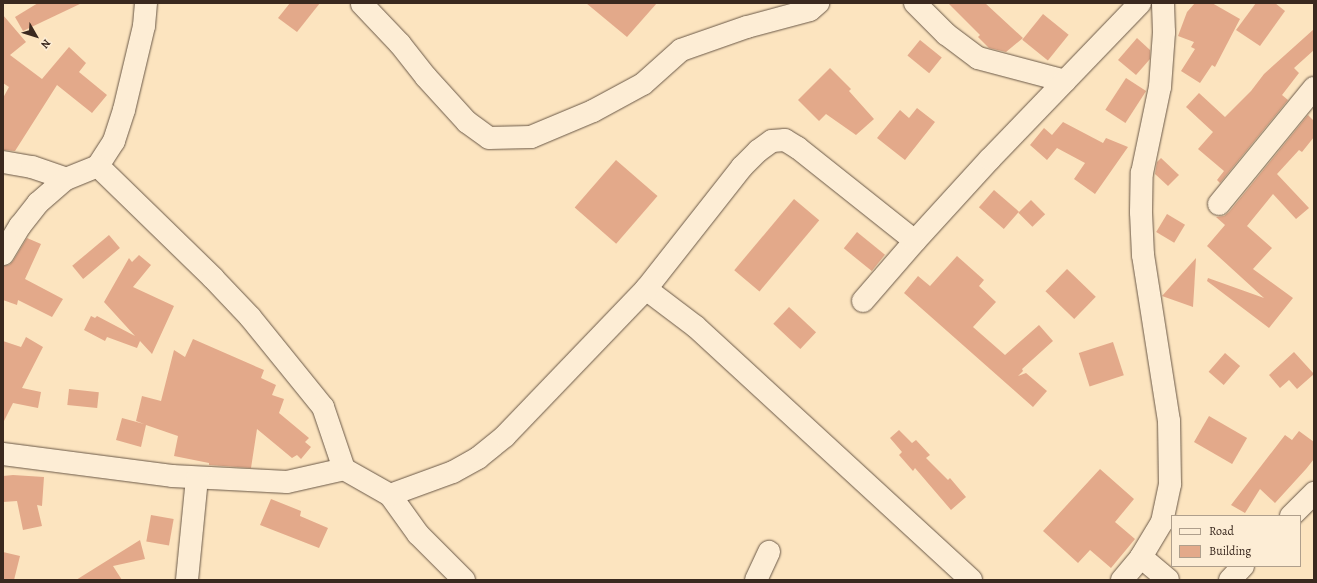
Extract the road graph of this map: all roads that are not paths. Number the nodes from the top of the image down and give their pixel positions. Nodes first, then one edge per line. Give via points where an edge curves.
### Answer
1 (146, 3) edge
2 (818, 3) edge
3 (915, 3) edge
4 (1140, 3) edge
5 (1162, 3) edge
6 (362, 4) dead end
7 (1065, 81) junction
8 (1314, 88) edge
9 (3, 162) edge
10 (98, 166) junction
11 (66, 179) junction
12 (1220, 204) dead end
13 (915, 241) junction
14 (3, 254) edge
15 (646, 289) junction
16 (863, 301) dead end
17 (3, 454) edge
18 (344, 469) junction
19 (198, 478) junction
20 (1314, 493) edge
21 (390, 495) junction
22 (1293, 515) edge
23 (769, 552) dead end
24 (1142, 557) junction
25 (1243, 567) edge
26 (186, 580) edge
27 (464, 580) edge
28 (756, 580) edge
29 (971, 580) edge
30 (1122, 580) edge
31 (1168, 580) edge
32 (1230, 580) edge

1 - 10 street via 144,26 124,110 114,141
2 - 6 street via 810,10 681,50 643,84 531,137 488,138 467,122
3 - 7 street via 946,34 978,58
4 - 7 street
5 - 24 street via 1164,32 1160,87 1142,173 1141,212 1143,255 1169,421 1170,484 1162,522
7 - 13 street
8 - 12 street
9 - 11 street via 32,167
10 - 11 street
10 - 18 street via 250,317 323,407
11 - 14 street via 38,203
13 - 15 street via 798,148 785,140 772,141 742,167
13 - 16 street
15 - 21 street via 505,436 478,458 452,472
15 - 29 street via 695,326
17 - 19 street
18 - 19 street via 287,482
18 - 21 street
19 - 26 street
20 - 22 street
21 - 27 street via 418,534
23 - 28 street
24 - 30 street
24 - 31 street
25 - 32 street

